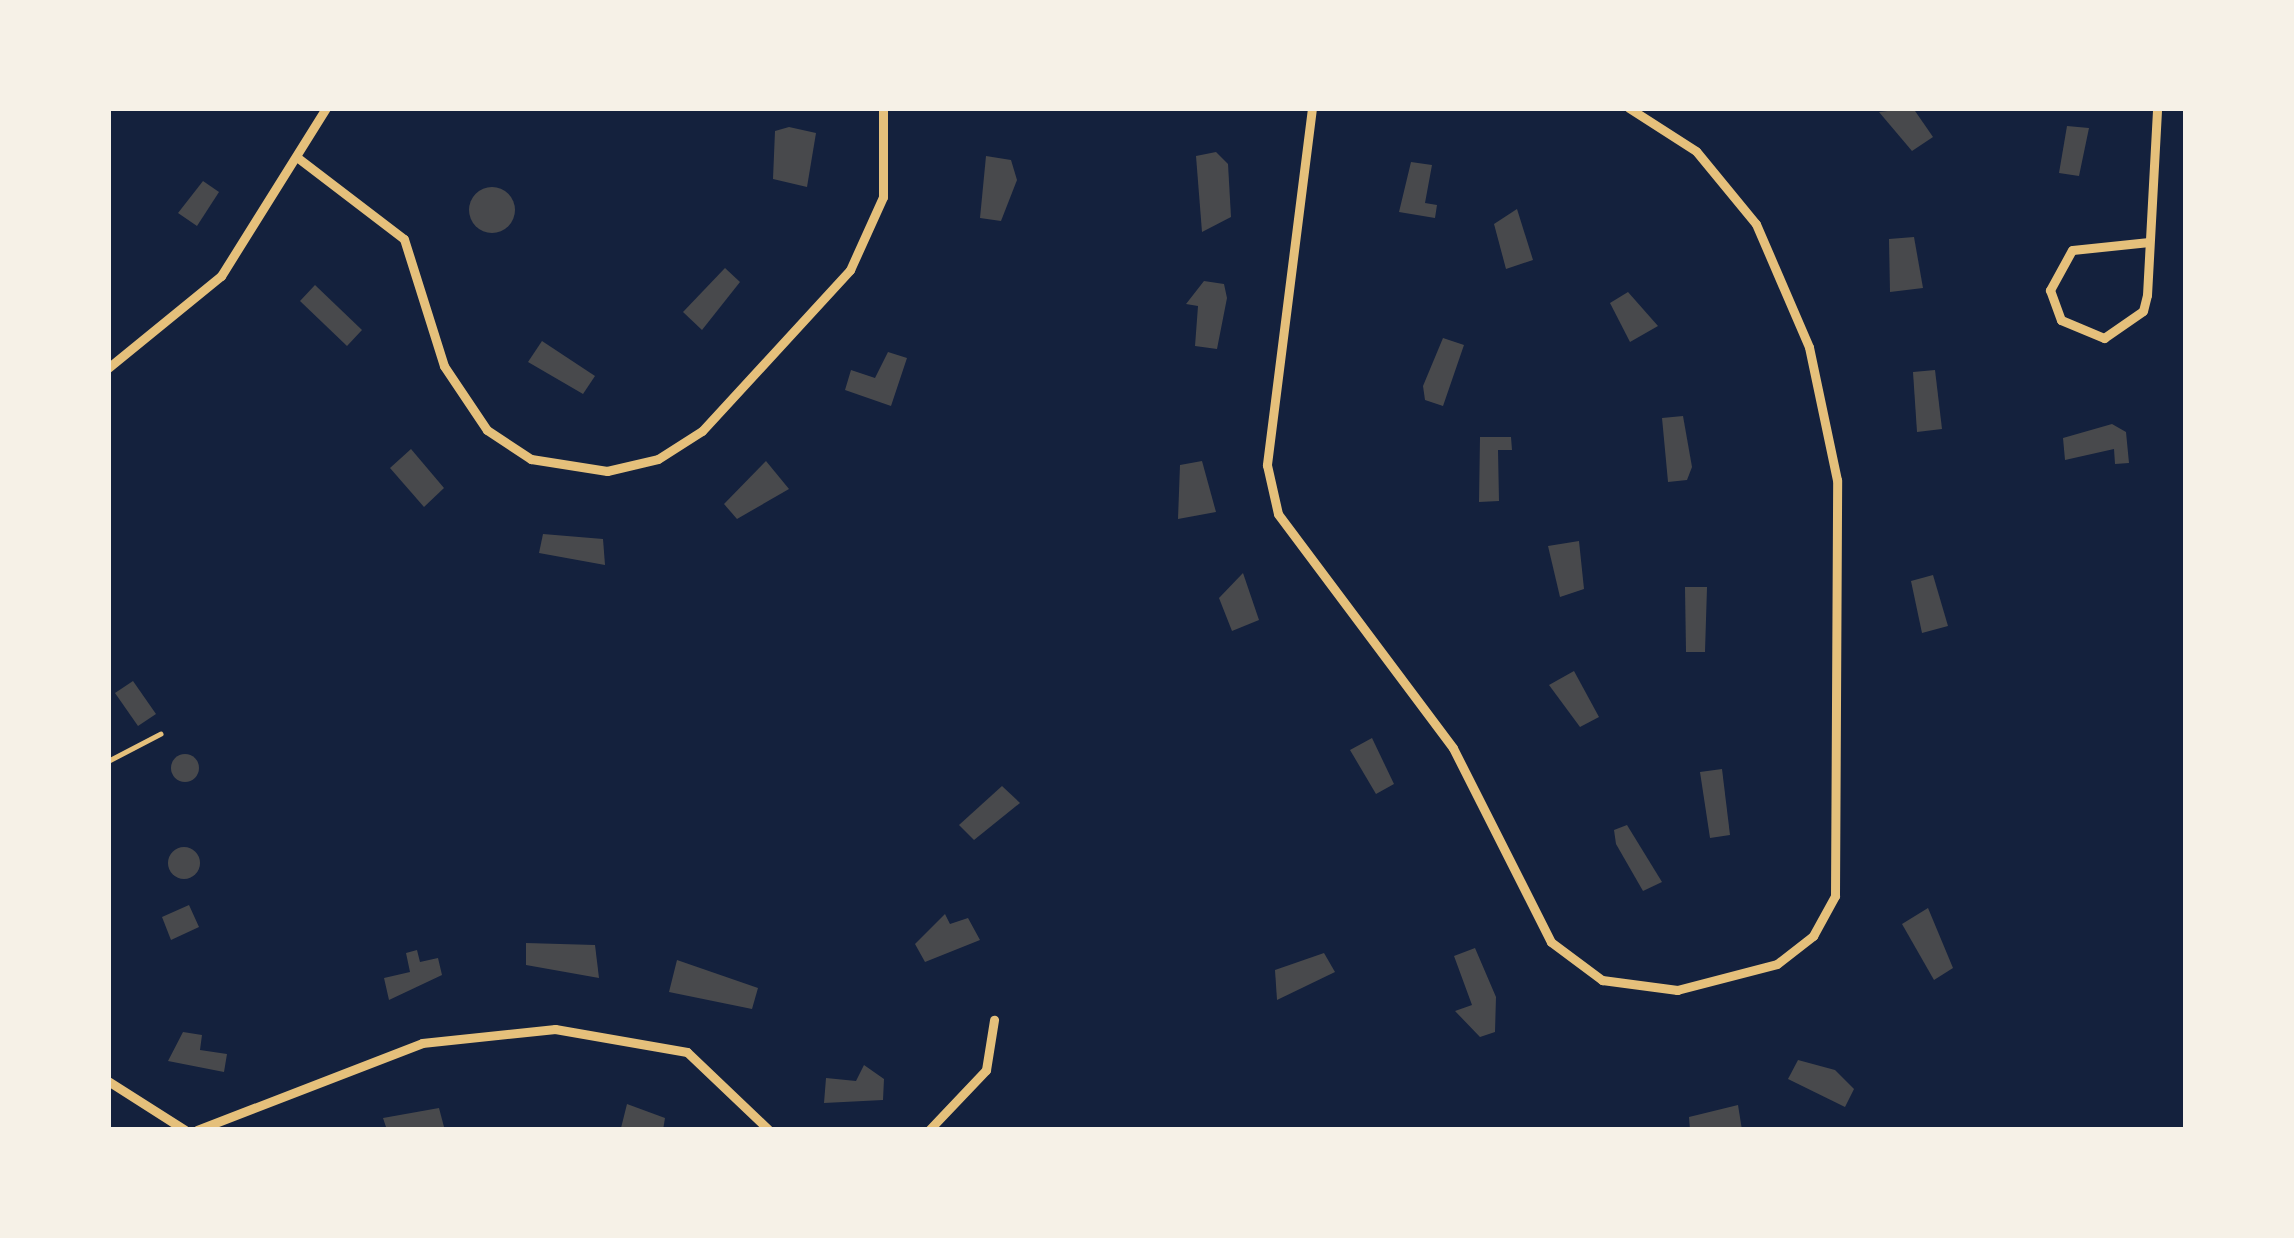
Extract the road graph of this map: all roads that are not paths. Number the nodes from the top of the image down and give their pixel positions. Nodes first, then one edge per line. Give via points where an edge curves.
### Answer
1 (326, 108) edge
2 (883, 108) edge
3 (1312, 108) edge
4 (1629, 108) edge
5 (2157, 108) edge
6 (298, 158) junction
7 (2149, 242) junction
8 (108, 368) edge
9 (160, 734) dead end
10 (108, 761) edge
11 (994, 1020) dead end
12 (108, 1081) edge
13 (185, 1130) edge
14 (197, 1130) edge
15 (769, 1130) edge
16 (929, 1130) edge

1 - 6 street
2 - 6 street via 883,197 850,270 702,431 658,459 607,471 543,463 487,430 444,366 404,239
3 - 4 street via 1267,465 1278,514 1444,735 1551,942 1602,980 1677,990 1777,964 1814,936 1835,896 1838,496 1809,347 1767,244 1696,151
5 - 7 street
6 - 8 street via 220,276
7 - 7 street via 2133,324 2088,337 2061,320 2053,274 2072,250
9 - 10 lane
11 - 16 street via 986,1070
12 - 13 street
14 - 15 street via 422,1043 554,1029 687,1052

